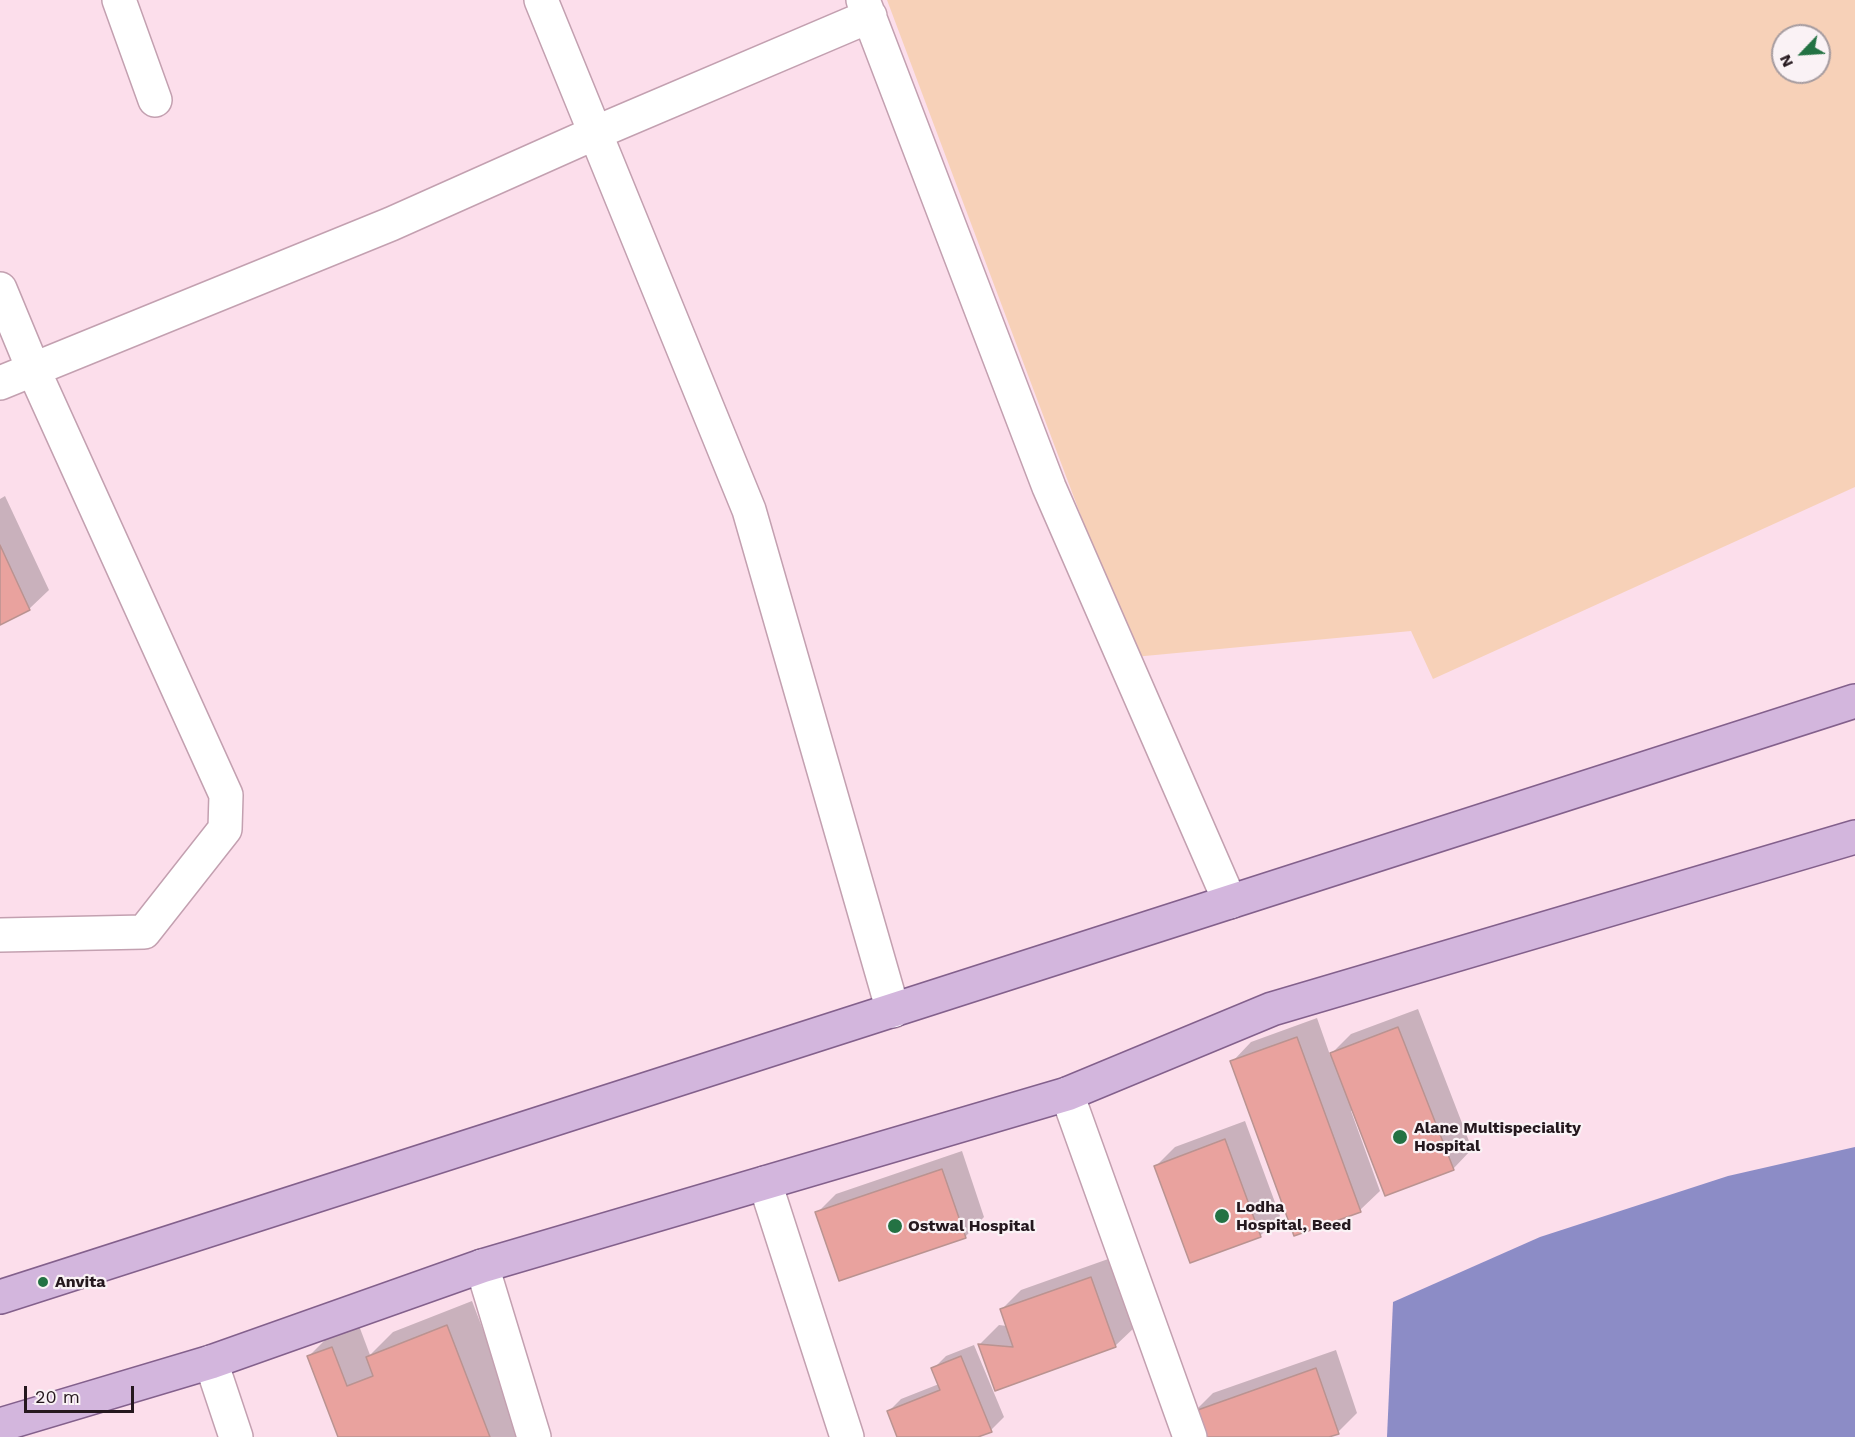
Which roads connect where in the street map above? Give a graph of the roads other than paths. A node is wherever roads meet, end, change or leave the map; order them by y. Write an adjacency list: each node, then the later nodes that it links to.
1 (120, 0): 4 (street)
2 (541, 0): 5 (street)
3 (866, 8): 5 (street); 11 (street)
4 (155, 100)
5 (595, 133): 7 (street); 13 (street)
6 (0, 289): 7 (street)
7 (34, 370): 8 (street); 12 (street)
8 (0, 383)
9 (1855, 701): 11 (main road)
10 (1855, 837): 14 (main road)
11 (1230, 902): 13 (main road)
12 (0, 935)
13 (893, 1011): 17 (main road)
14 (1067, 1094): 15 (main road); 23 (street)
15 (765, 1183): 16 (main road); 22 (street)
16 (482, 1266): 18 (main road); 21 (street)
17 (0, 1298)
18 (211, 1362): 19 (main road); 20 (street)
19 (0, 1425)
20 (236, 1437)
21 (534, 1437)
22 (847, 1437)
23 (1190, 1437)

